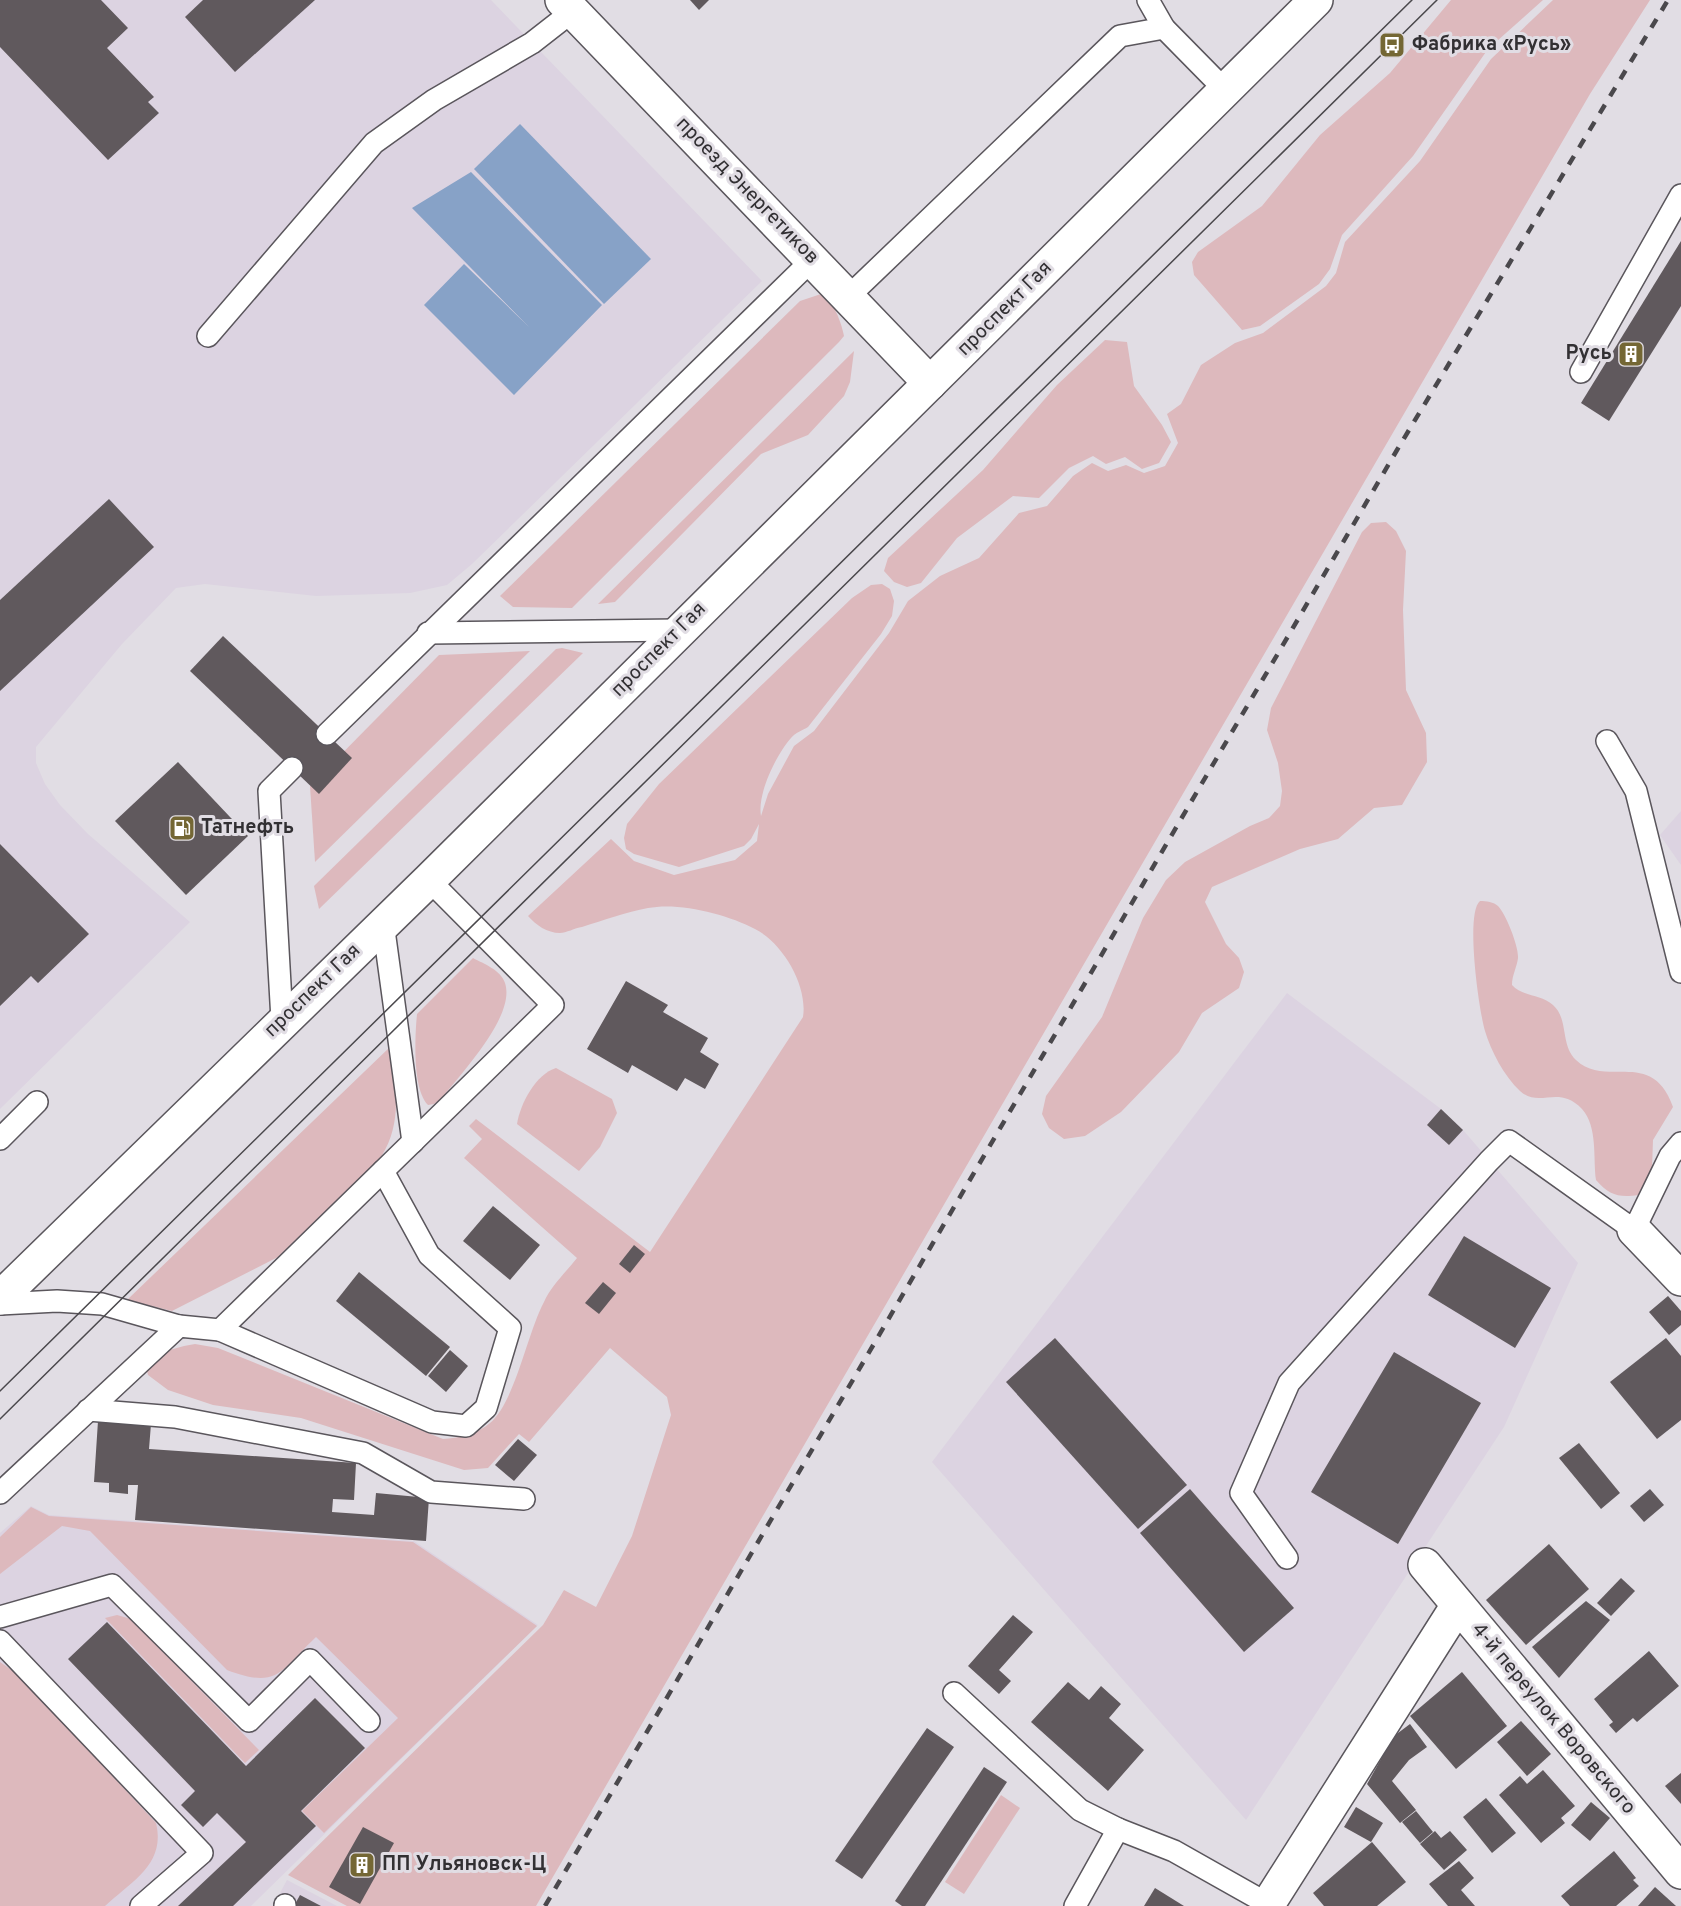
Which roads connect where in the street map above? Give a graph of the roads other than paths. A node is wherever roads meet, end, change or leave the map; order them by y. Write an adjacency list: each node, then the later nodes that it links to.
1 (1148, 0): 4 (lane)
2 (1316, 0): 5 (main road, проспект Гая)
3 (568, 6): 7 (main road, проезд Энергетиков); 9 (lane)
4 (1164, 28): 5 (lane); 8 (lane)
5 (1225, 90): 11 (main road, проспект Гая)
6 (1681, 195): 10 (lane)
7 (813, 259): 8 (main road, проезд Энергетиков); 13 (lane)
8 (848, 297): 11 (main road, проезд Энергетиков)
9 (208, 336)
10 (1581, 372)
11 (930, 383): 12 (main road, проспект Гая)
12 (679, 630): 13 (lane); 17 (main road, проспект Гая)
13 (428, 633): 14 (lane)
14 (327, 734)
15 (1607, 741): 19 (lane)
16 (292, 768): 20 (lane)
17 (429, 880): 18 (main road, проспект Гая); 23 (lane)
18 (383, 924): 20 (main road, проспект Гая); 23 (lane)
19 (1681, 972)
20 (282, 1020): 28 (main road, проспект Гая)
21 (38, 1102): 22 (lane)
22 (0, 1139)
23 (413, 1142): 25 (lane)
24 (1681, 1143): 26 (lane)
25 (383, 1171): 31 (lane); 31 (lane)
26 (1634, 1230): 27 (main road); 35 (lane)
27 (1681, 1279)
28 (0, 1298)
29 (0, 1304): 30 (lane)
30 (179, 1326): 31 (lane); 32 (lane)
31 (220, 1330)
32 (88, 1410): 33 (lane); 34 (lane)
33 (0, 1493)
34 (524, 1499)
35 (1287, 1558)
36 (1425, 1565): 37 (main road, 4-й переулок Воровского)
37 (1458, 1605): 43 (main road, 4-й переулок Воровского); 44 (main road)
38 (0, 1617): 41 (lane)
39 (0, 1641): 45 (lane)
40 (954, 1693): 42 (lane)
41 (369, 1721)
42 (1118, 1829): 44 (lane); 46 (lane)
43 (1681, 1872)
44 (1271, 1904)
45 (141, 1906)
46 (1075, 1906)

